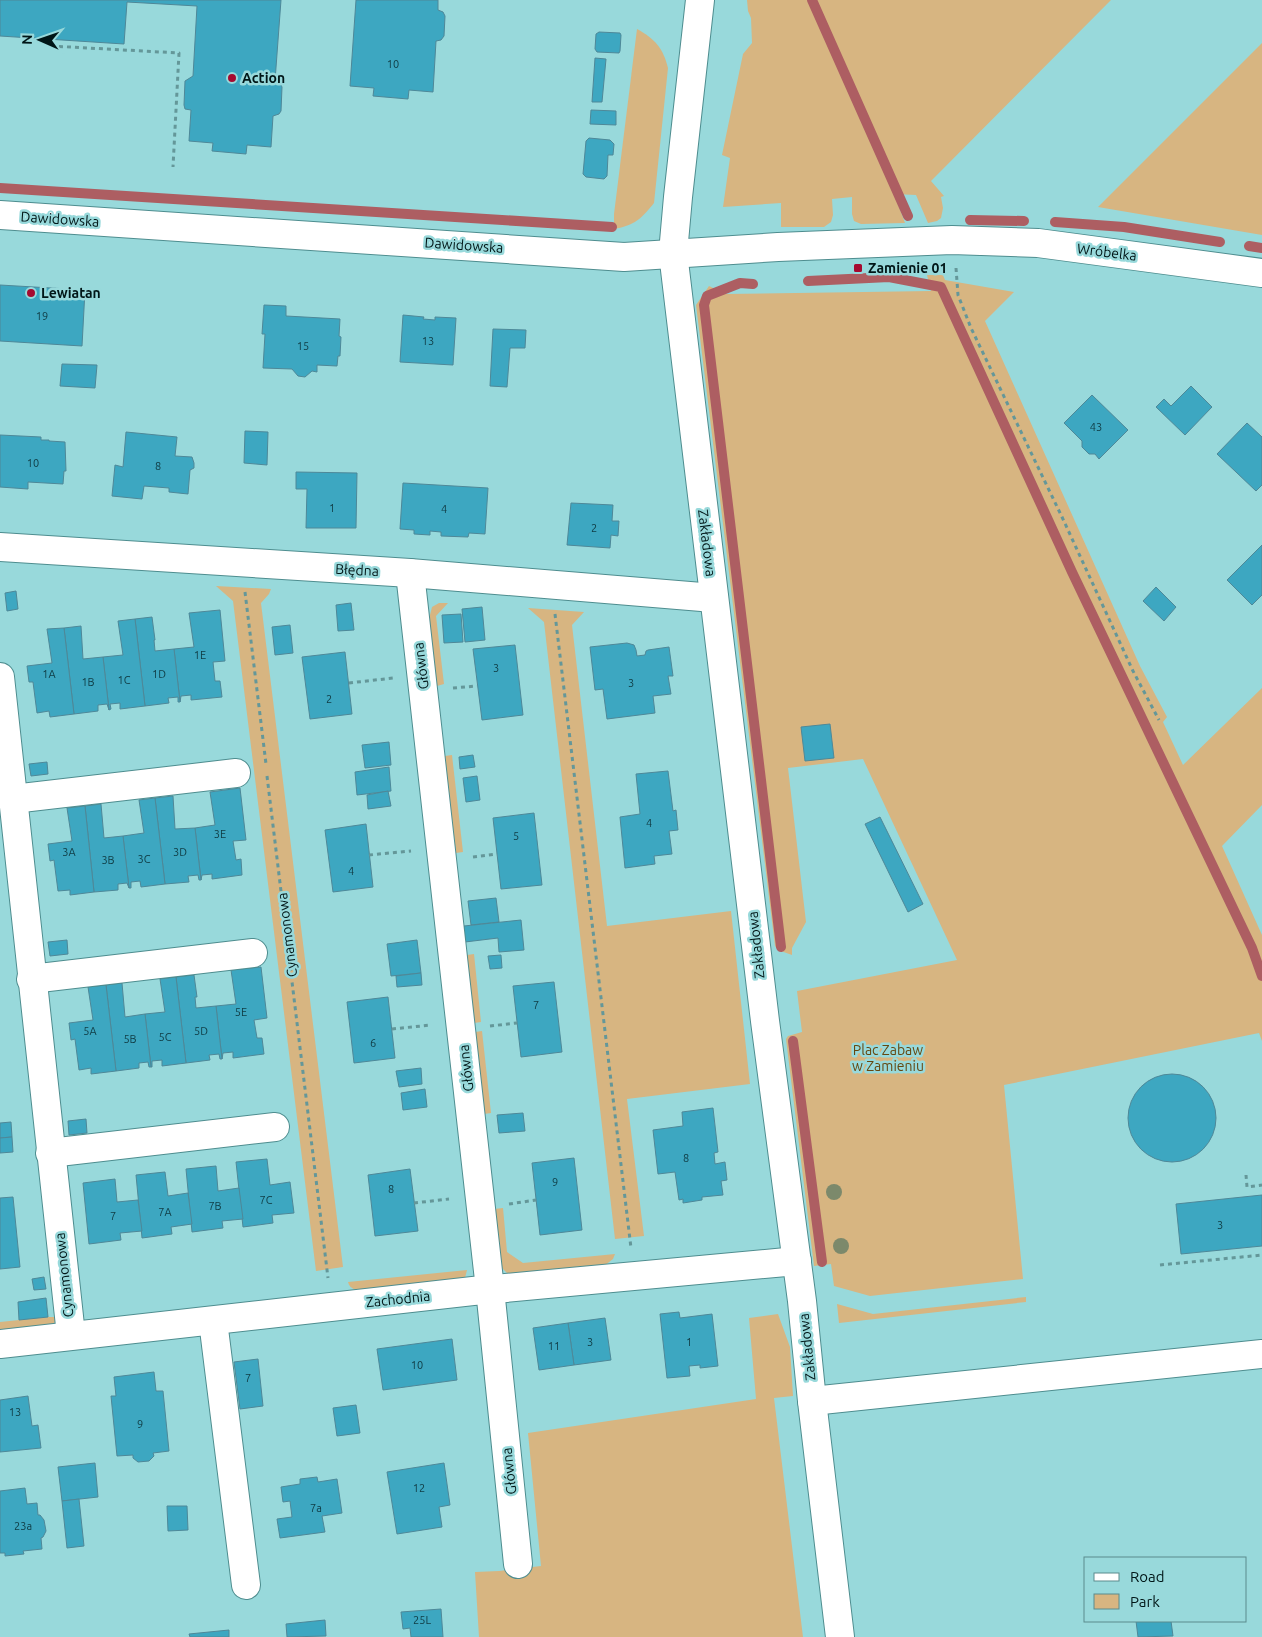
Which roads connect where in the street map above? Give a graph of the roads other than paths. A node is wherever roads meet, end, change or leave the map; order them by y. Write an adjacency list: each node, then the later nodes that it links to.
1 (700, 0): 4 (street)
2 (0, 215): 4 (street, Dawidowska)
3 (952, 240): 4 (street, Dawidowska); 5 (street, Wróbelka)
4 (673, 253): 8 (street, Zakładowa)
5 (1262, 273)
6 (0, 547): 7 (street, Błędna)
7 (410, 574): 8 (street, Błędna); 17 (street, Główna)
8 (714, 598): 16 (street, Zakładowa)
9 (0, 677): 11 (street, Cynamonowa)
10 (236, 773): 11 (street)
11 (13, 799): 13 (street, Cynamonowa)
12 (253, 953): 13 (street)
13 (31, 979): 15 (street, Cynamonowa)
14 (275, 1127): 15 (street)
15 (50, 1153): 19 (street, Cynamonowa)
16 (797, 1261): 17 (street, Zachodnia); 22 (street, Zakładowa)
17 (490, 1289): 18 (street, Zachodnia); 23 (street, Główna)
18 (213, 1321): 19 (street, Zachodnia); 24 (street)
19 (71, 1335): 20 (street, Zachodnia)
20 (0, 1344)
21 (1262, 1354): 22 (street)
22 (812, 1401): 25 (street, Zakładowa)
23 (518, 1564)
24 (246, 1585)
25 (840, 1637)

